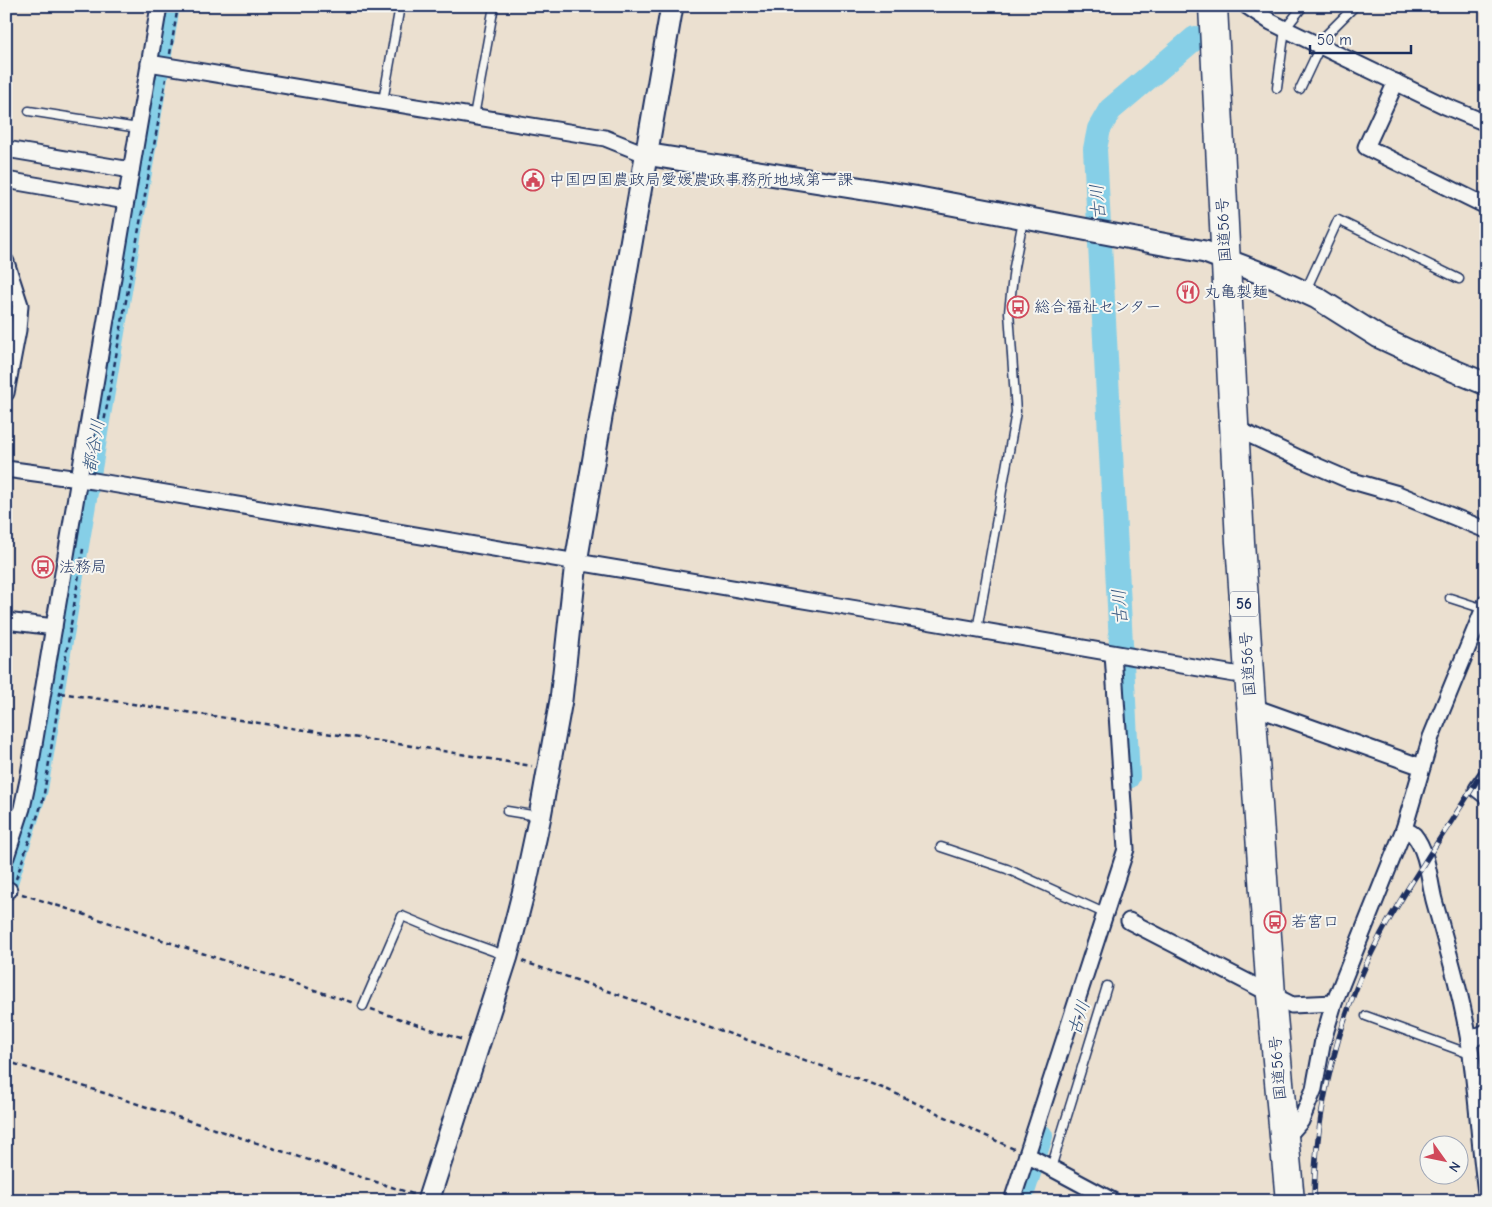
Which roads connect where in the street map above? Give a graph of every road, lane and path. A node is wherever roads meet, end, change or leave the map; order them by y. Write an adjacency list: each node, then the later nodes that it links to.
1 (159, 6): 12 (street)
2 (178, 6): 12 (path)
3 (400, 6): 16 (lane)
4 (494, 6): 18 (lane)
5 (672, 6): 22 (street)
6 (1213, 6): 28 (highway, 国道56号 / 56)
7 (1247, 6): 10 (street)
8 (1304, 6): 10 (lane)
9 (1355, 6): 11 (lane)
10 (1285, 29): 11 (street); 14 (lane)
11 (1320, 45): 13 (street); 15 (lane)
12 (159, 64): 16 (street); 20 (street); 35 (path)
13 (1396, 82): 19 (street); 26 (street)
14 (1277, 88)
15 (1300, 89)
16 (383, 101): 18 (street)
17 (29, 111): 20 (lane)
18 (474, 116): 22 (street)
19 (1486, 124)
20 (138, 128): 23 (street)
21 (6, 148): 23 (street)
22 (645, 154): 27 (street); 40 (street)
23 (131, 170): 25 (street)
24 (6, 180): 25 (street)
25 (126, 201): 37 (street)
26 (1486, 206)
27 (1023, 218): 28 (street); 45 (lane)
28 (1226, 259): 31 (street); 34 (highway, 国道56号 / 56)
29 (6, 262): 33 (street)
30 (1459, 279): 31 (lane)
31 (1305, 292): 32 (street)
32 (1486, 384)
33 (6, 394)
34 (1234, 428): 38 (street); 47 (highway, 国道56号 / 56)
35 (102, 433)
36 (6, 469): 37 (street)
37 (85, 481): 40 (street); 44 (street)
38 (1486, 530)
39 (83, 549): 48 (path)
40 (576, 562): 45 (street); 51 (street)
41 (1450, 598): 42 (lane)
42 (1484, 613): 50 (street)
43 (6, 621): 44 (street)
44 (54, 627): 58 (street)
45 (977, 630): 46 (street)
46 (1116, 655): 47 (street); 61 (street)
47 (1249, 674): 49 (highway, 国道56号 / 56)
48 (60, 693): 51 (path); 59 (path)
49 (1251, 706): 50 (street); 65 (highway, 国道56号 / 56)
50 (1422, 767): 56 (street)
51 (548, 769): 55 (street)
52 (1486, 776): 53 (street)
53 (1486, 796)
54 (507, 811): 55 (lane)
55 (540, 816): 63 (street)
56 (1404, 829): 66 (street); 71 (street)
57 (941, 846): 61 (lane)
58 (6, 857)
59 (9, 890): 60 (path); 67 (path)
60 (6, 910)
61 (1104, 913): 74 (street)
62 (1129, 921): 65 (street)
63 (507, 956): 67 (lane); 70 (street); 74 (path)
64 (1108, 986): 74 (lane)
65 (1271, 995): 66 (street); 73 (highway, 国道56号 / 56)
66 (1334, 1003): 73 (street)
67 (363, 1006): 70 (path)
68 (1366, 1016): 71 (lane)
69 (1486, 1032): 71 (street)
70 (479, 1045): 76 (street)
71 (1470, 1048): 75 (street)
72 (6, 1061): 76 (path)
73 (1285, 1139): 79 (highway, 国道56号 / 56)
74 (1038, 1161): 77 (street); 78 (street)
75 (1486, 1192)
76 (428, 1200)
77 (1012, 1201)
78 (1114, 1201)
79 (1290, 1201)

